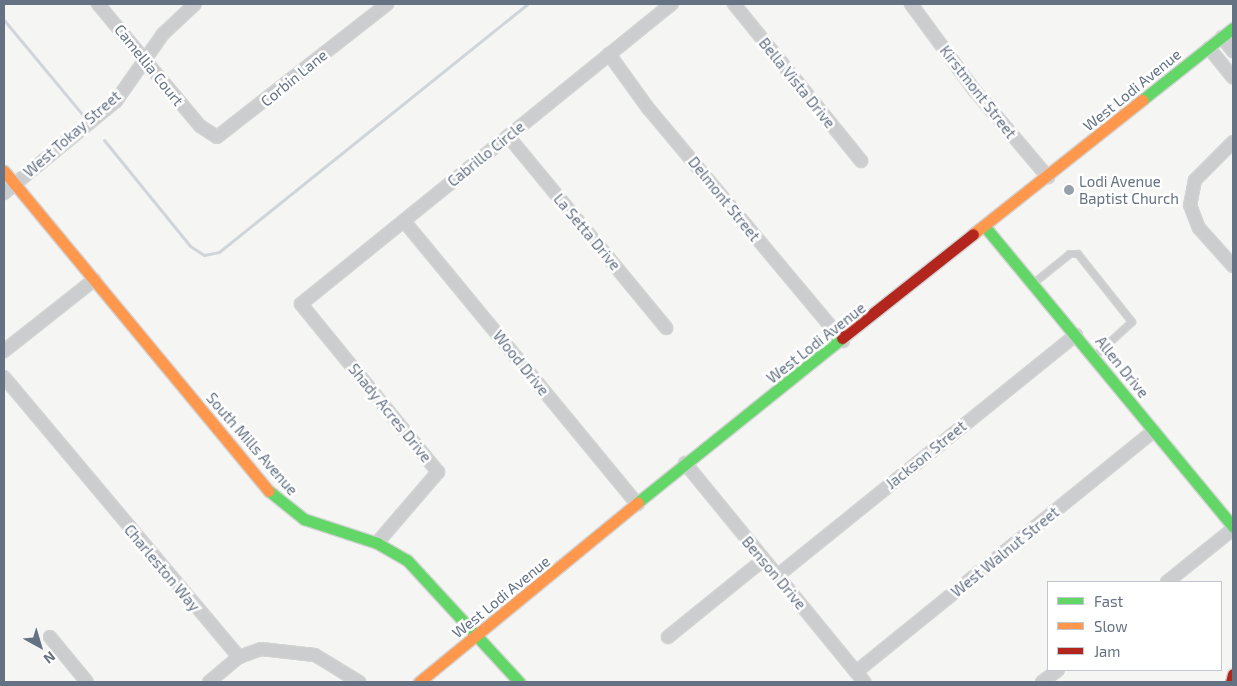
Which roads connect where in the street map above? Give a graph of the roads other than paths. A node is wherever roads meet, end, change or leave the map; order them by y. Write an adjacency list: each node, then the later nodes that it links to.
1 (98, 4): 12 (street, Camellia Court)
2 (195, 4): 12 (street, West Tokay Street)
3 (387, 4): 14 (street, Corbin Lane)
4 (672, 4): 11 (street, Cabrillo Circle)
5 (734, 4): 17 (street, Bella Vista Drive)
6 (911, 4): 19 (street, Kirstmont Street)
7 (1233, 28): 8 (street, West Lodi Avenue)
8 (1222, 37): 9 (street, West Lodi Avenue); 10 (street)
9 (1209, 48): 13 (street); 19 (street, West Lodi Avenue)
10 (1233, 51)
11 (609, 54): 15 (street, Cabrillo Circle); 30 (street, Delmont Street)
12 (146, 59): 14 (street, Camellia Court); 20 (street, West Tokay Street)
13 (1233, 78)
14 (200, 126)
15 (508, 136): 22 (street, Cabrillo Circle); 28 (street, La Setta Drive)
16 (1233, 142): 24 (street)
17 (861, 161)
18 (4, 171): 20 (street, South Mills Avenue)
19 (1048, 177): 23 (street, West Lodi Avenue)
20 (15, 184): 21 (street, West Tokay Street); 25 (street, South Mills Avenue)
21 (4, 193)
22 (404, 221): 27 (street, Cabrillo Circle); 36 (street, Wood Drive)
23 (986, 228): 26 (street, Allen Drive); 30 (street, West Lodi Avenue)
24 (1233, 266)
25 (94, 280): 31 (street); 38 (street, South Mills Avenue)
26 (1033, 284): 29 (street, Allen Drive); 32 (lane)
27 (300, 304): 38 (street, Shady Acres Drive)
28 (666, 328)
29 (1076, 335): 32 (street, Allen Drive); 40 (street, Jackson Street)
30 (843, 341): 35 (street, West Lodi Avenue)
31 (4, 351)
32 (1094, 357): 34 (street, Allen Drive)
33 (4, 377): 45 (street, Charleston Way)
34 (1154, 431): 37 (street, Allen Drive); 48 (street, West Walnut Street)
35 (685, 463): 36 (street, West Lodi Avenue); 39 (street, Benson Drive)
36 (637, 504): 43 (street, West Lodi Avenue)
37 (1233, 528): 41 (street)
38 (377, 543): 43 (street, South Mills Avenue)
39 (763, 560): 40 (street, Benson Drive); 44 (street)
40 (777, 576): 48 (street, Benson Drive)
41 (1168, 581)
42 (50, 637): 49 (street)
43 (476, 637): 52 (street, West Lodi Avenue); 53 (street, South Mills Avenue)
44 (668, 637)
45 (239, 657): 50 (street); 51 (street)
46 (1057, 671): 54 (street)
47 (1233, 674): 55 (street)
48 (860, 677)
49 (87, 682)
50 (209, 682)
51 (359, 682)
52 (419, 682)
53 (519, 682)
54 (1042, 682)
55 (1231, 682)

